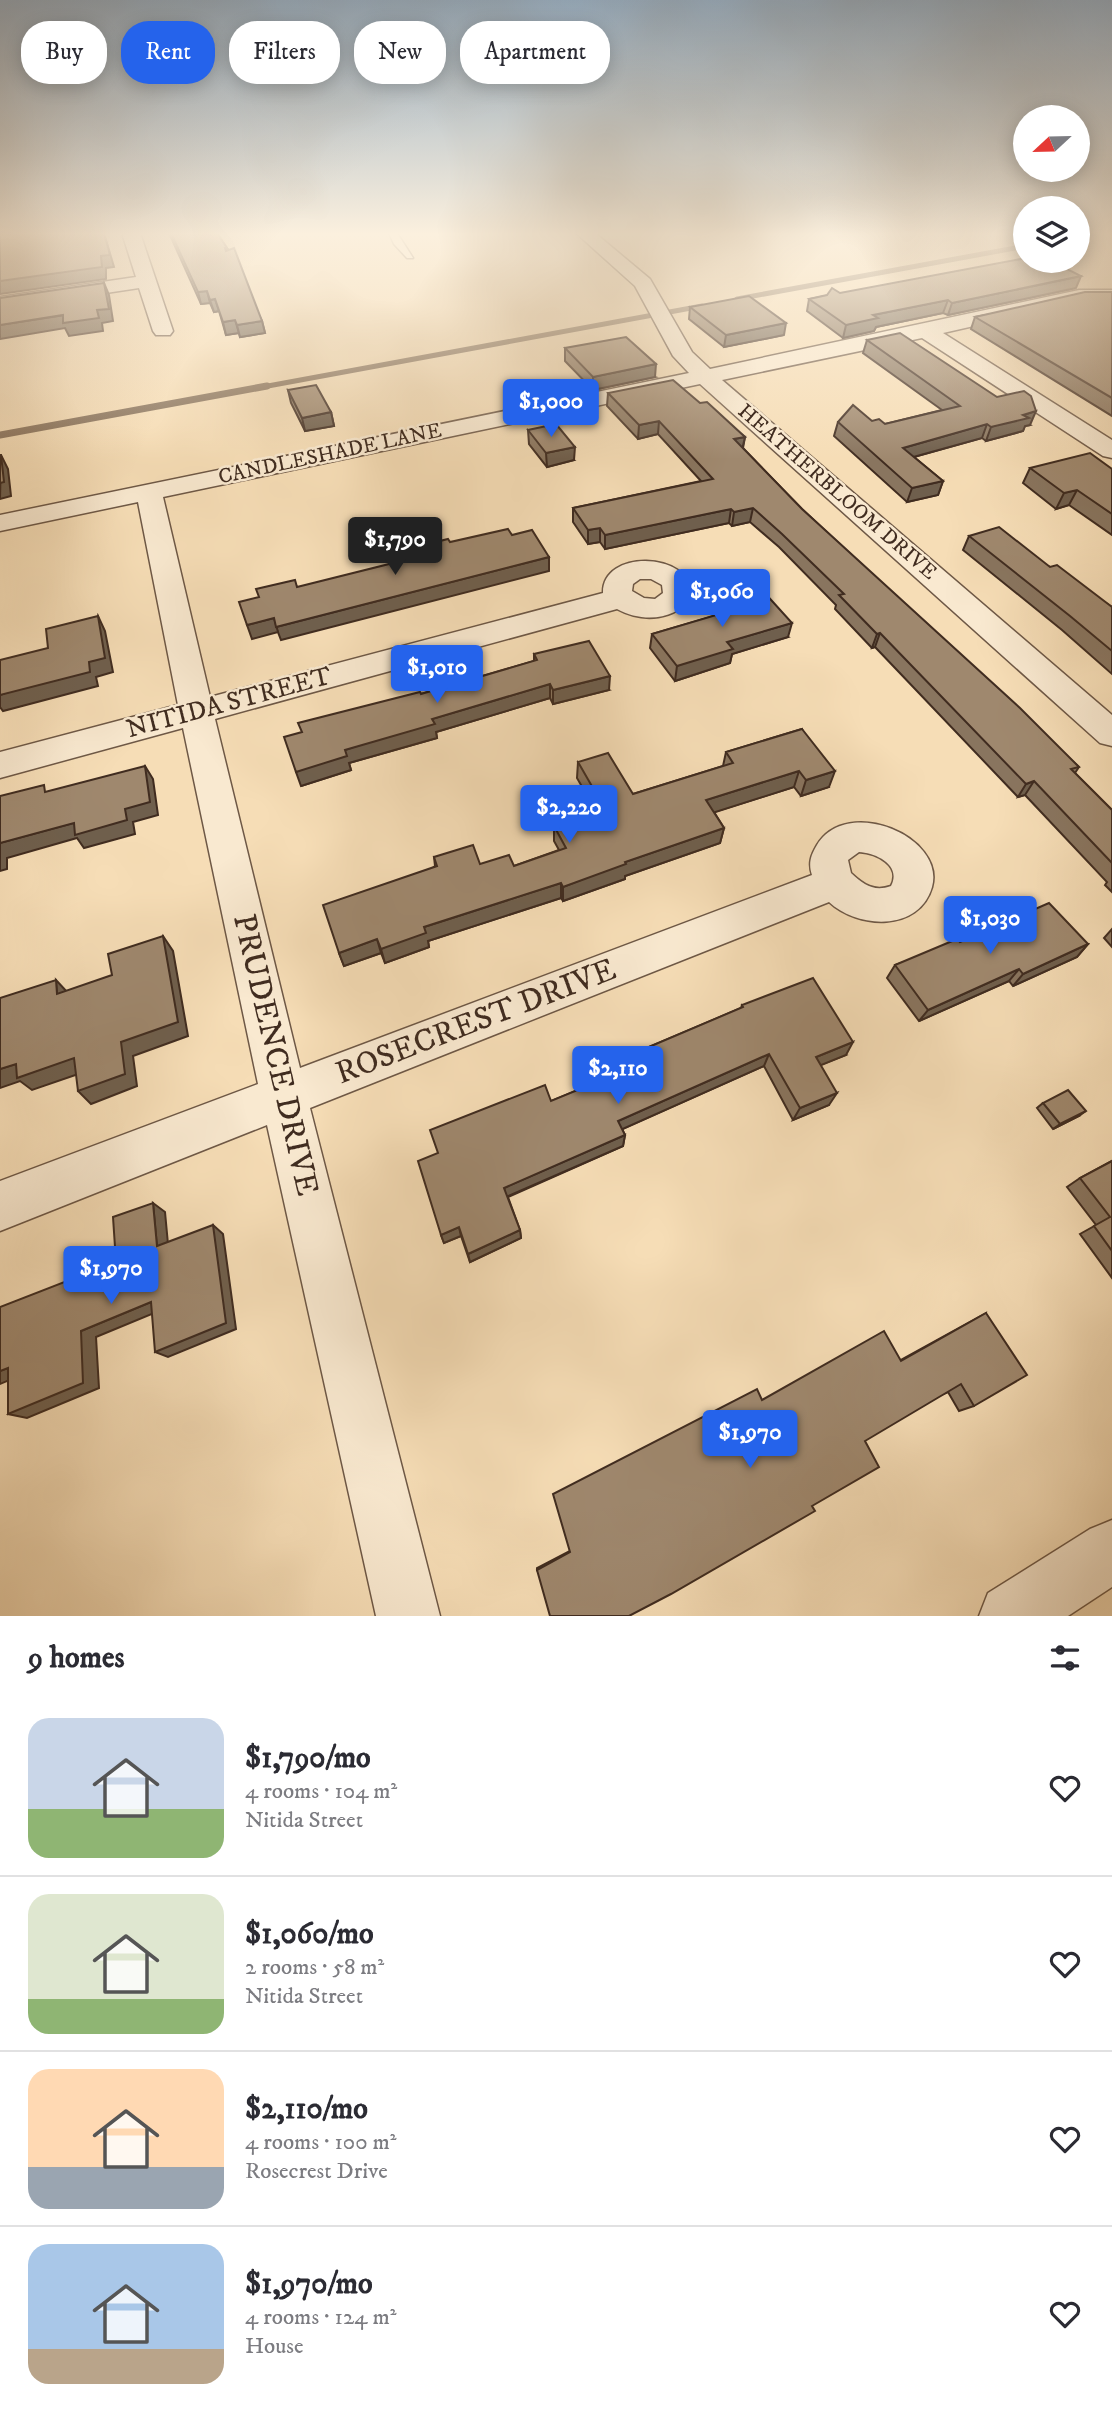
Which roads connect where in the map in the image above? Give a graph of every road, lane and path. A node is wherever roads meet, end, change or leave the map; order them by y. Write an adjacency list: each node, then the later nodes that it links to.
1 (156, 308): 4 (street)
2 (657, 308): 6 (street, HEATHERBLOOM DRIVE)
3 (1024, 308): 5 (street, CANDLESHADE LANE)
4 (163, 331)
5 (925, 331): 6 (street, CANDLESHADE LANE); 7 (street)
6 (703, 375): 8 (street, CANDLESHADE LANE); 12 (street, HEATHERBLOOM DRIVE)
7 (1112, 451)
8 (149, 492): 9 (street, CANDLESHADE LANE); 11 (street, PRUDENCE DRIVE)
9 (0, 523)
10 (621, 598): 11 (street, NITIDA STREET)
11 (195, 712): 13 (street, NITIDA STREET); 15 (street, PRUDENCE DRIVE)
12 (1112, 734)
13 (0, 765)
14 (835, 883): 15 (street, ROSECREST DRIVE)
15 (284, 1096): 16 (street, ROSECREST DRIVE); 18 (street, PRUDENCE DRIVE)
16 (0, 1206)
17 (1112, 1551): 19 (street)
18 (408, 1616)
19 (1011, 1616)

